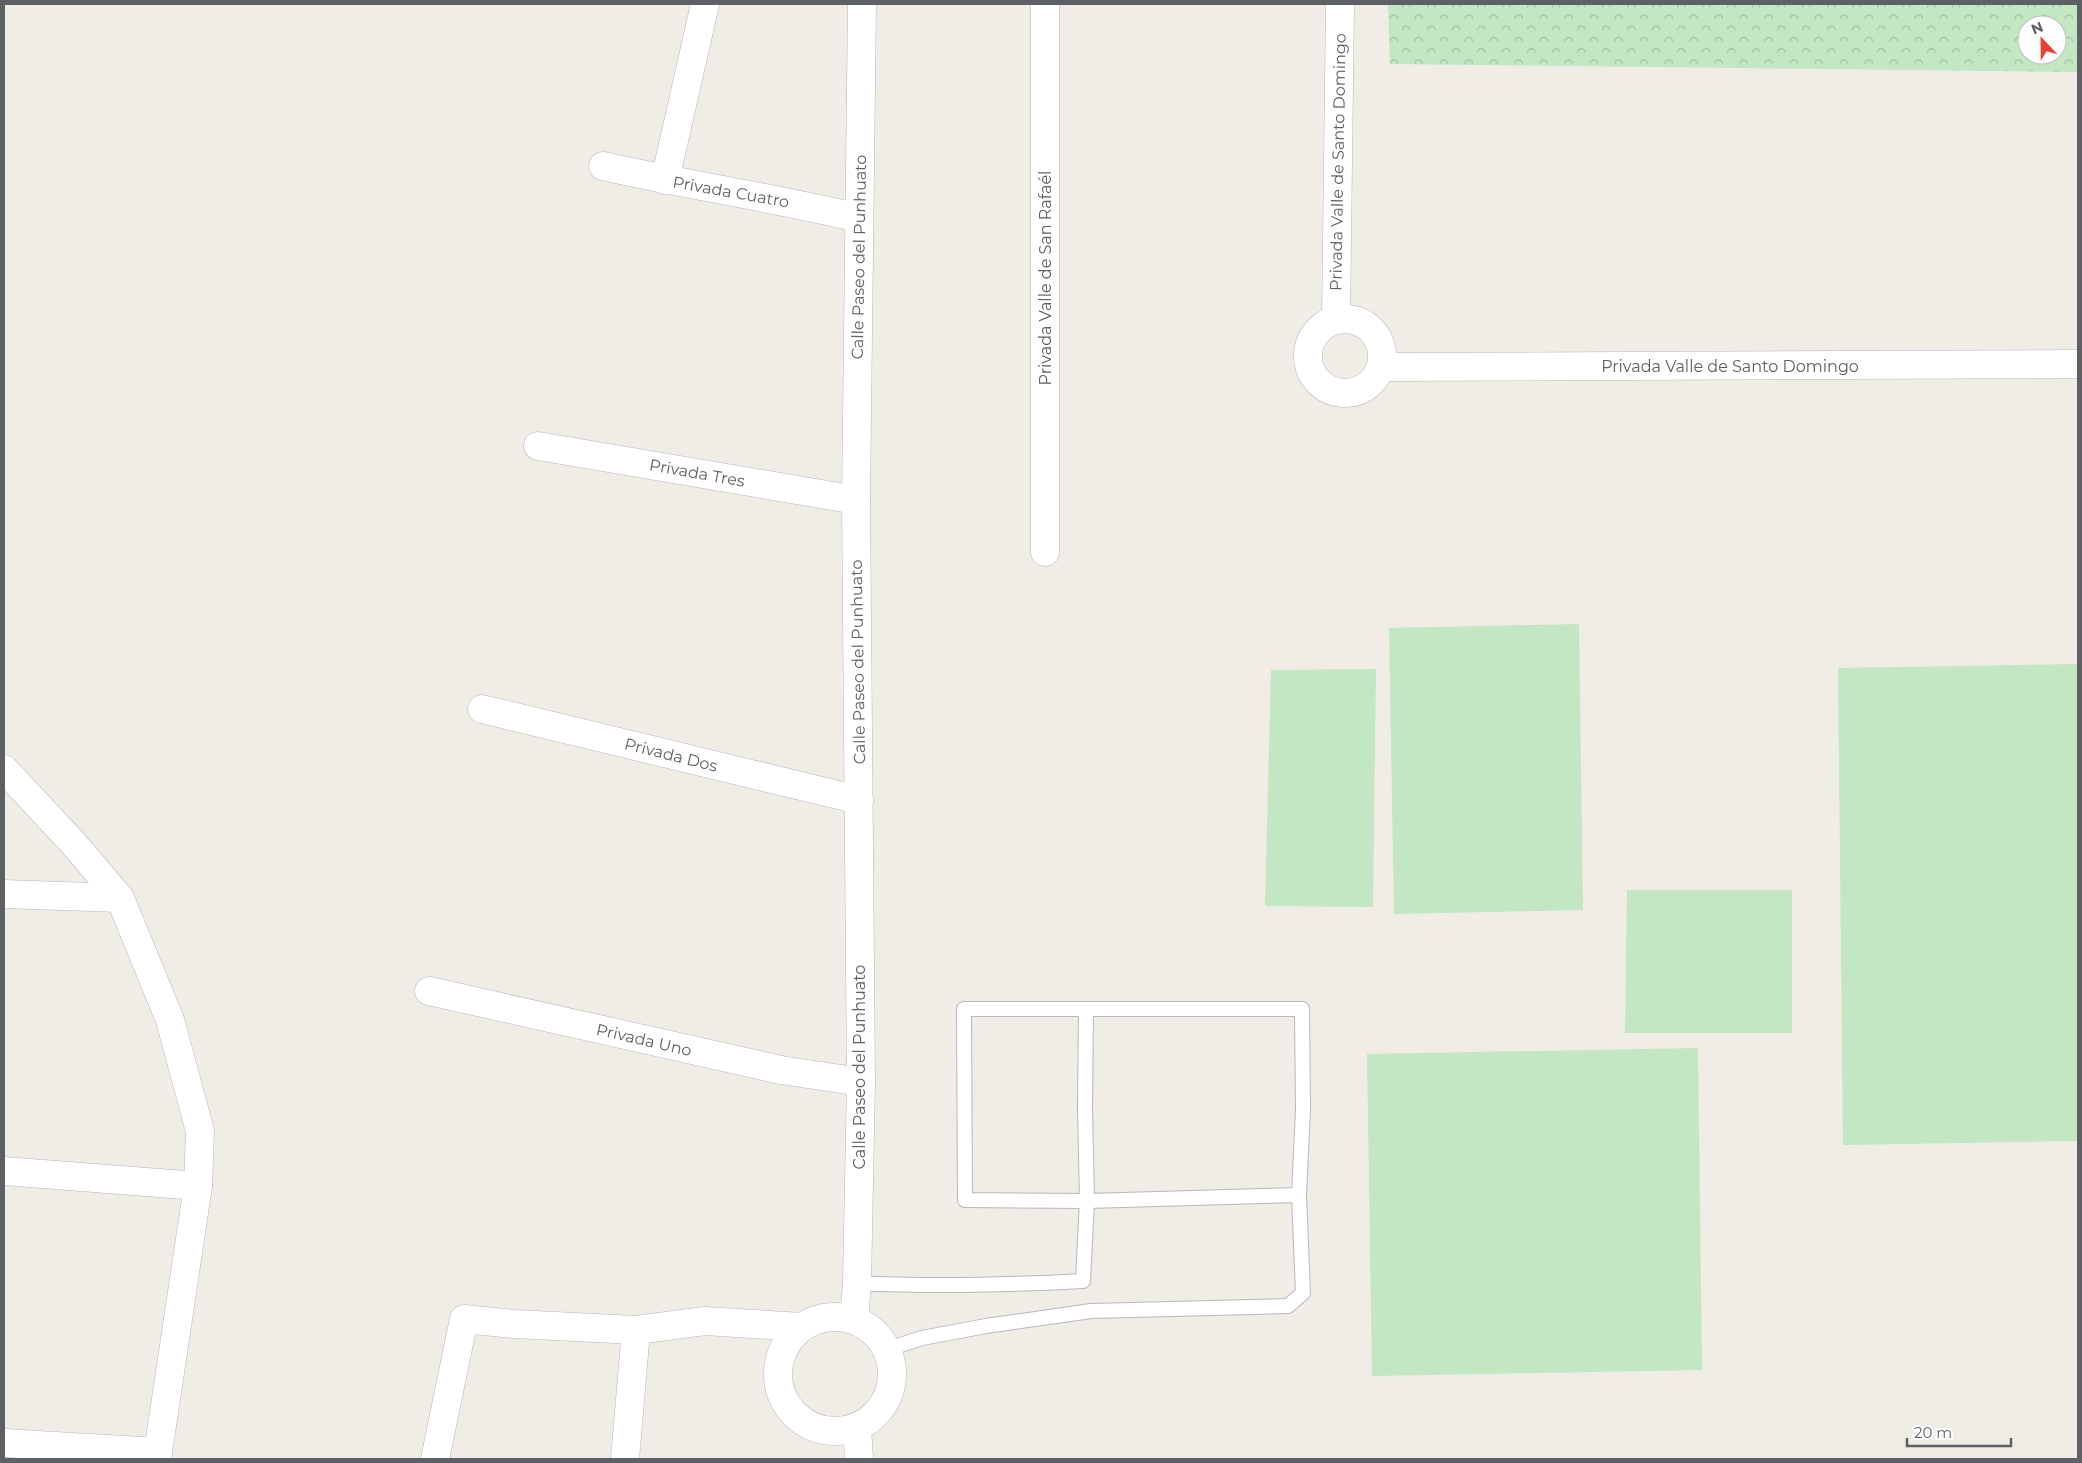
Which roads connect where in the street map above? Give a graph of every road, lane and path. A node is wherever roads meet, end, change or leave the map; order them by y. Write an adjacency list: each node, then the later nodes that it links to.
1 (705, 4): 6 (street)
2 (862, 4): 7 (street, Calle Paseo del Punhuato)
3 (1046, 4): 13 (street, Privada Valle de San Rafaél)
4 (1340, 4): 8 (street, Privada Valle de Santo Domingo)
5 (603, 166): 6 (street, Privada Cuatro)
6 (665, 180): 7 (street, Privada Cuatro)
7 (859, 218): 12 (street, Calle Paseo del Punhuato)
8 (1336, 320): 10 (street); 10 (street)
9 (2078, 364): 10 (street, Privada Valle de Santo Domingo)
10 (1382, 367)
11 (538, 446): 12 (street, Privada Tres)
12 (856, 500): 16 (street, Calle Paseo del Punhuato)
13 (1045, 552)
14 (482, 709): 16 (street, Privada Dos)
15 (4, 769): 18 (street)
16 (859, 800): 21 (street, Calle Paseo del Punhuato)
17 (4, 894): 18 (street)
18 (120, 898): 23 (street)
19 (429, 991): 21 (street, Privada Uno)
20 (1086, 1009): 24 (lane); 25 (lane); 25 (lane)
21 (860, 1082): 26 (street, Calle Paseo del Punhuato)
22 (4, 1172): 23 (street)
23 (198, 1186): 33 (street)
24 (1298, 1195): 25 (lane); 30 (lane)
25 (1088, 1202): 26 (lane)
26 (857, 1283): 27 (street, Calle Paseo del Punhuato)
27 (854, 1320): 28 (street); 30 (street)
28 (802, 1327): 29 (street); 31 (street)
29 (636, 1330): 34 (street); 35 (street)
30 (888, 1349): 31 (street)
31 (857, 1427): 36 (street)
32 (4, 1443): 33 (street)
33 (158, 1455)
34 (435, 1459)
35 (625, 1459)
36 (859, 1459)

